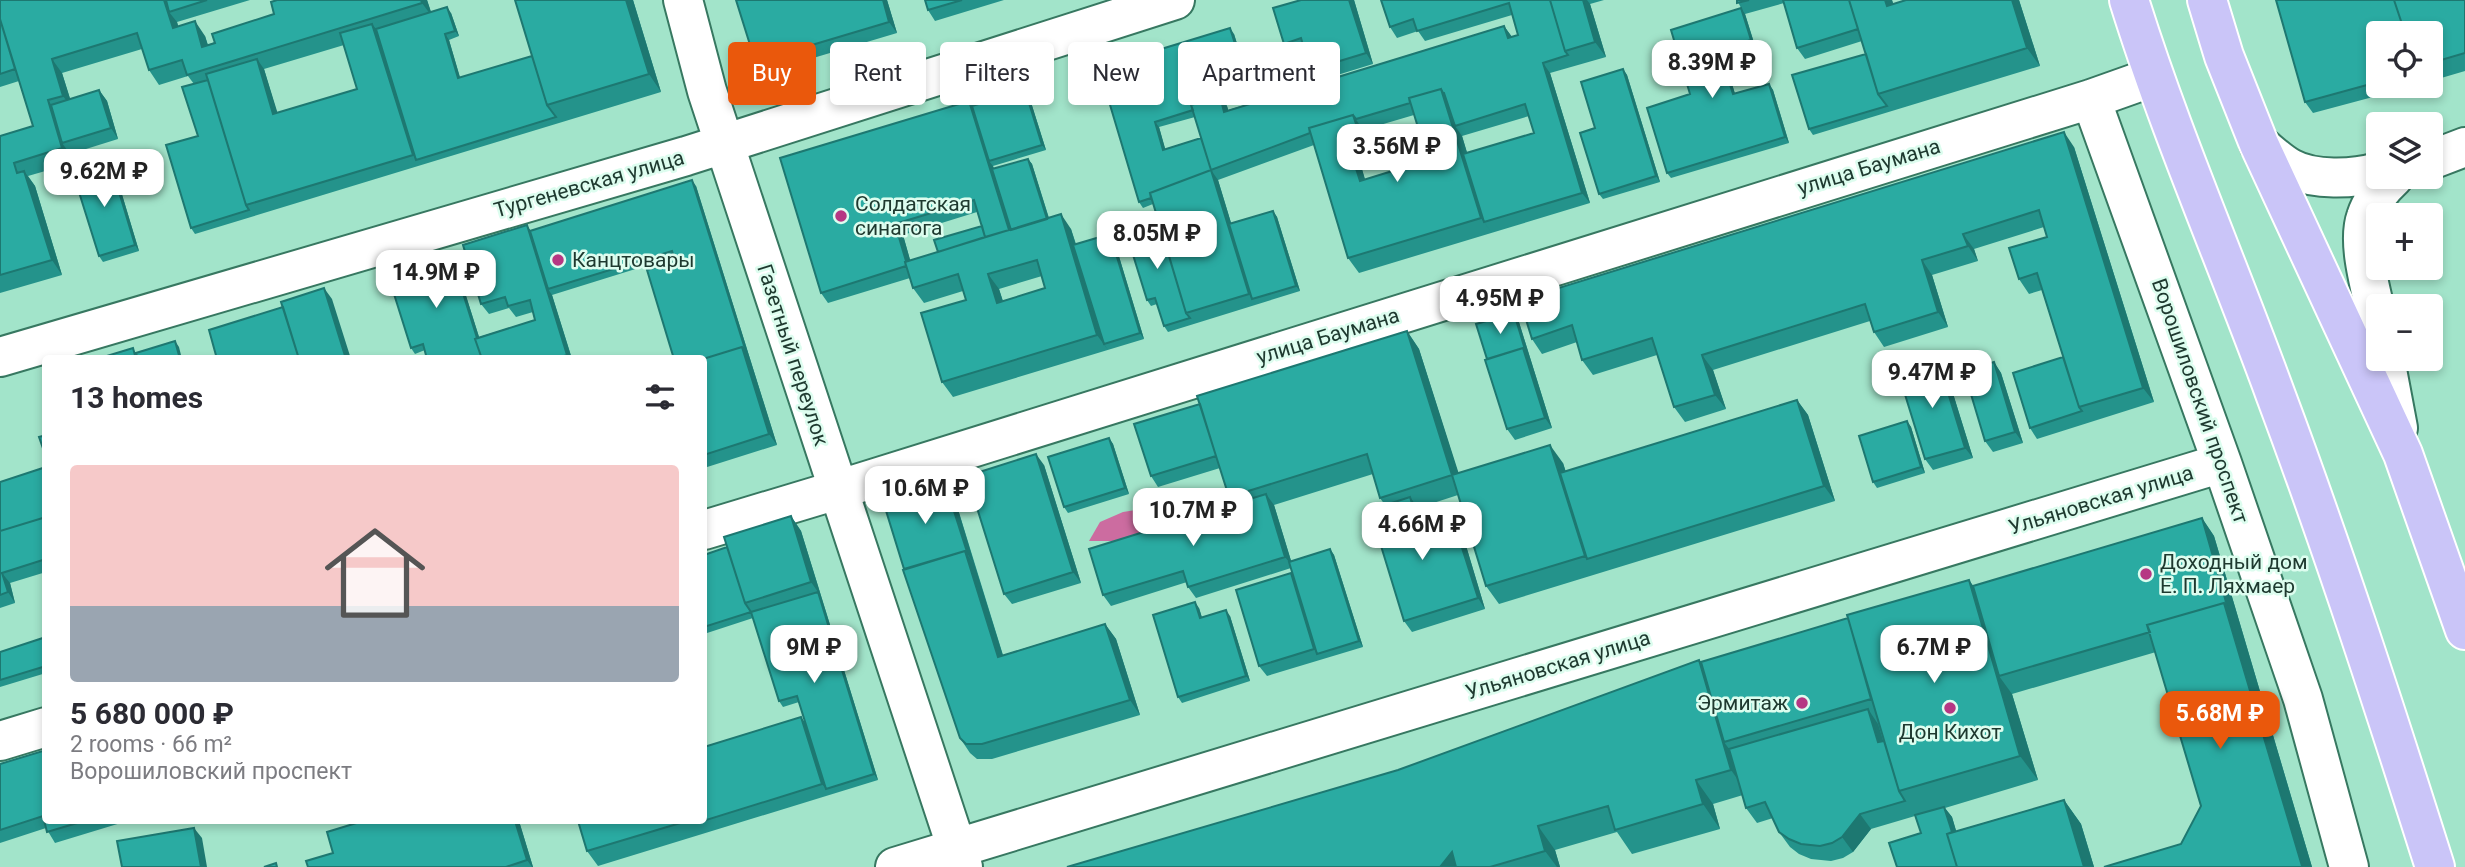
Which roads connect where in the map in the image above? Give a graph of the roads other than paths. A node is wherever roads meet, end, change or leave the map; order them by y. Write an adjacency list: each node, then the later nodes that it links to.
1 (682, 0): 7 (street, Газетный переулок)
2 (1175, 0): 7 (street, Тургеневская улица)
3 (2129, 0): 5 (main road)
4 (2207, 0): 8 (main road)
5 (2153, 77): 6 (street, улица Баумана); 26 (main road)
6 (2091, 99): 17 (street, Ворошиловский проспект); 18 (street, улица Баумана)
7 (725, 144): 14 (street, Тургеневская улица); 18 (street, Газетный переулок)
8 (2259, 144): 11 (street); 16 (main road)
9 (2465, 147): 10 (street)
10 (2443, 154)
11 (2366, 175)
12 (2383, 189): 13 (street)
13 (2372, 294)
14 (0, 358)
15 (2387, 371): 16 (street)
16 (2403, 454): 20 (main road)
17 (2222, 463): 23 (street, Ульяновская улица); 25 (street, Ворошиловский проспект)
18 (837, 491): 19 (street, улица Баумана); 23 (street, Газетный переулок)
19 (707, 529)
20 (2465, 630)
21 (42, 728): 22 (street)
22 (0, 741)
23 (960, 858): 24 (street, Ульяновская улица)
24 (895, 867)
25 (2349, 867)
26 (2435, 867)

